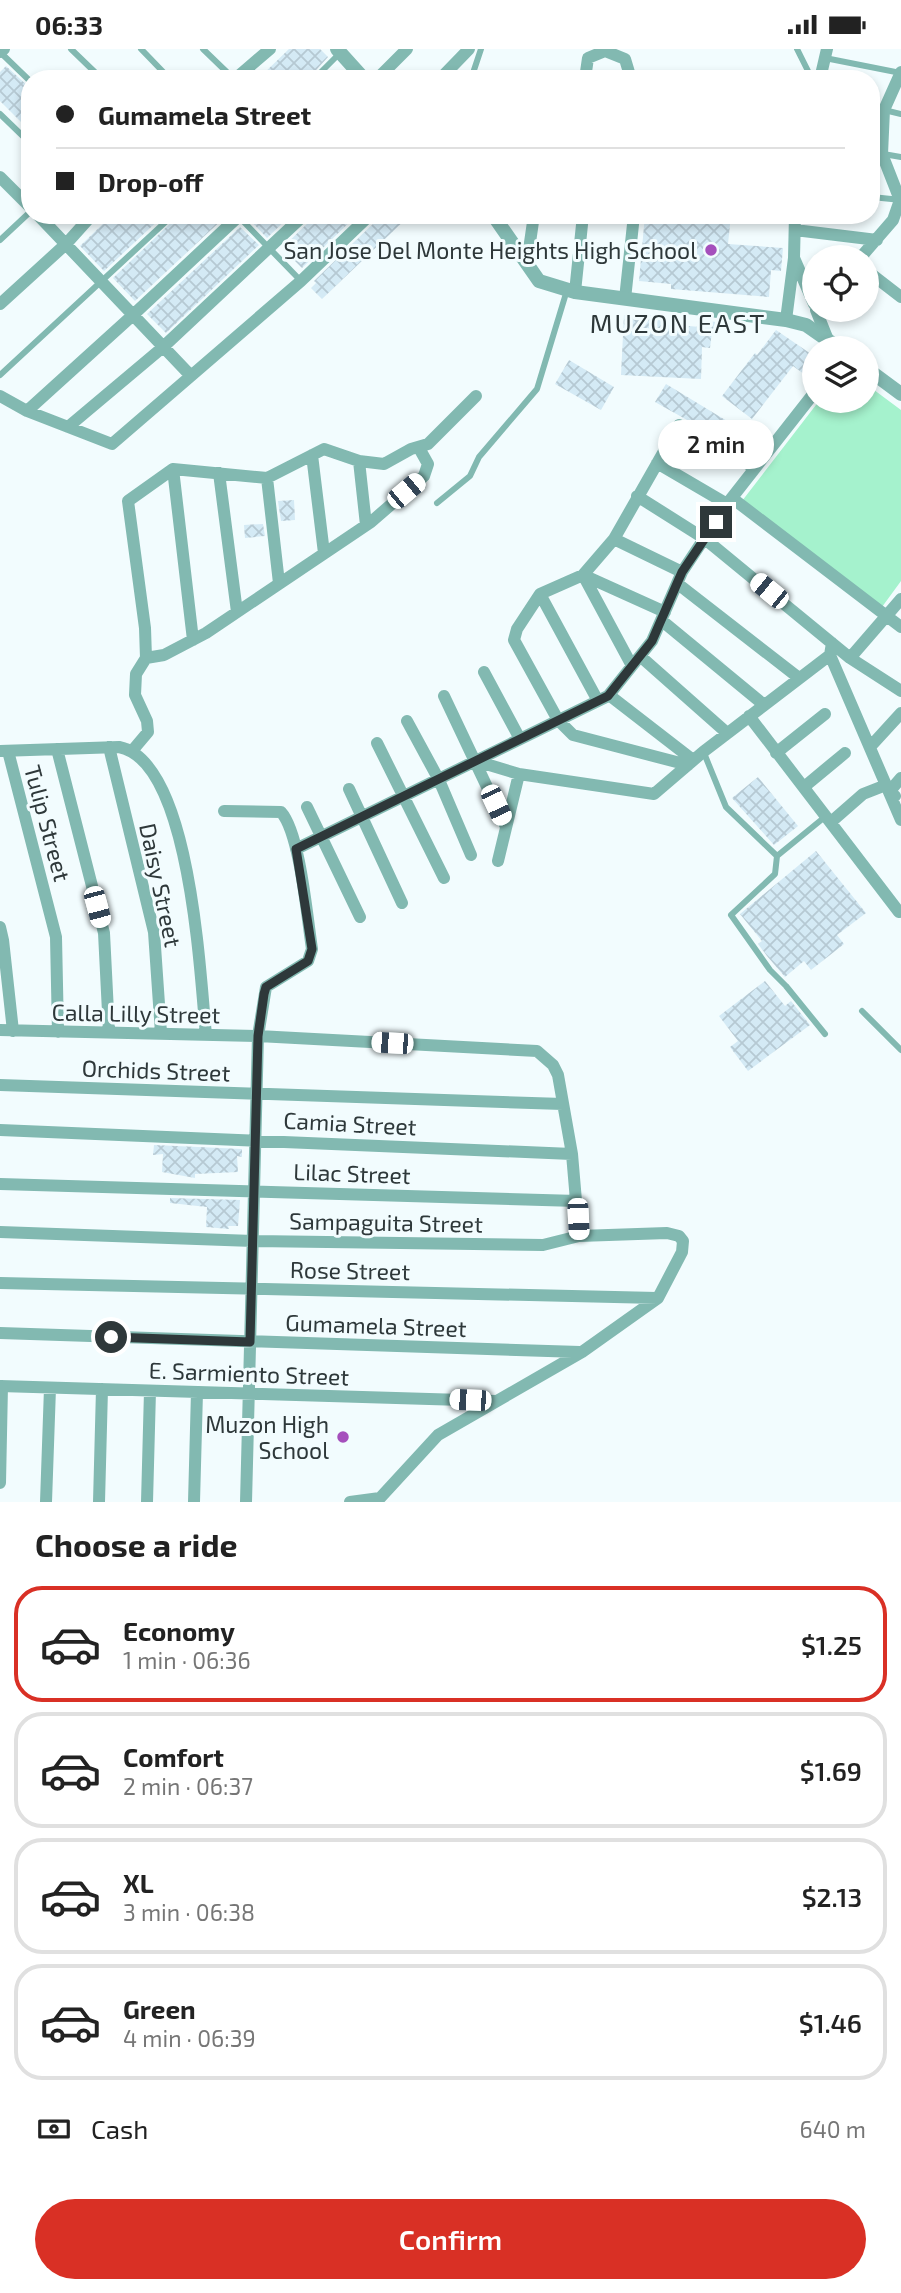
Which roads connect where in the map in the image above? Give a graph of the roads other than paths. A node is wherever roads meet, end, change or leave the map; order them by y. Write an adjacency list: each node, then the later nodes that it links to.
1 (71, 49): 12 (lane)
2 (141, 49): 13 (lane)
3 (203, 49): 14 (lane)
4 (269, 49): 15 (street)
5 (407, 49): 18 (street)
6 (469, 49): 19 (street)
7 (481, 49): 20 (lane)
8 (797, 49): 23 (lane)
9 (341, 50): 16 (lane); 17 (street)
10 (2, 51): 24 (lane)
11 (826, 53): 25 (lane)
12 (93, 70)
13 (161, 70)
14 (225, 70)
15 (244, 70)
16 (322, 70)
17 (358, 70)
18 (386, 70)
19 (449, 70)
20 (474, 70)
21 (586, 70): 22 (street)
22 (628, 70)
23 (808, 70)
24 (21, 71)
25 (901, 73): 26 (street)
26 (880, 106)
27 (880, 109): 29 (lane)
28 (0, 114): 30 (lane)
29 (901, 114)
30 (21, 134)
31 (880, 154): 32 (lane)
32 (901, 157)
33 (880, 159): 37 (street)
34 (1, 179): 36 (street)
35 (880, 198): 37 (lane)
36 (21, 200)
37 (900, 200): 53 (street)
38 (21, 219): 52 (lane)
39 (47, 224): 54 (street)
40 (84, 224): 54 (street)
41 (163, 224): 61 (lane)
42 (230, 224): 67 (street)
43 (247, 224): 56 (lane)
44 (295, 224): 56 (street)
45 (361, 224): 62 (street)
46 (499, 224): 58 (street)
47 (533, 224): 58 (street)
48 (582, 224): 63 (street)
49 (633, 224): 65 (street)
50 (795, 224): 51 (street)
51 (795, 230): 53 (street); 57 (street)
52 (0, 240)
53 (877, 240): 55 (street)
54 (66, 244): 61 (street); 66 (street)
55 (872, 245)
56 (271, 249): 62 (lane); 70 (street)
57 (794, 258): 59 (street); 68 (street)
58 (527, 263): 63 (street)
59 (802, 276)
60 (879, 280): 64 (street)
61 (102, 281): 67 (street); 71 (lane)
62 (301, 281): 72 (street)
63 (571, 291): 65 (street); 90 (lane)
64 (900, 296)
65 (625, 299): 68 (street)
66 (0, 304)
67 (133, 315): 70 (street); 78 (street)
68 (786, 320): 69 (street)
69 (822, 336)
70 (162, 348): 72 (street); 79 (street)
71 (0, 375)
72 (191, 376): 79 (street)
73 (879, 378): 74 (street)
74 (901, 394)
75 (0, 396): 78 (street)
76 (476, 396): 80 (street)
77 (802, 408): 84 (street)
78 (27, 411): 79 (street)
79 (68, 427)
80 (419, 448): 82 (street); 91 (street)
81 (312, 455): 82 (street); 87 (street); 94 (street)
82 (359, 461): 91 (street)
83 (657, 463): 84 (street); 88 (street); 89 (street)
84 (755, 468): 89 (street)
85 (173, 469): 86 (street); 104 (street); 106 (street)
86 (219, 473): 87 (street); 100 (street)
87 (267, 478): 97 (street)
88 (637, 496): 92 (street); 93 (street)
89 (729, 501): 93 (street); 102 (street)
90 (437, 503)
91 (366, 525): 94 (street)
92 (614, 539): 95 (street); 96 (street)
93 (705, 539): 96 (street); 105 (street)
94 (324, 553): 97 (street)
95 (583, 575): 98 (street); 101 (street); 108 (street)
96 (680, 578): 101 (street); 110 (street)
97 (279, 583): 100 (street)
98 (540, 594): 113 (street); 118 (street)
99 (901, 599): 102 (street)
100 (237, 612): 104 (street)
101 (663, 616): 108 (street); 114 (street)
102 (888, 616): 103 (street); 107 (street)
103 (901, 627)
104 (193, 640): 106 (street)
105 (831, 649): 107 (street); 110 (street); 124 (street)
106 (146, 658): 127 (street)
107 (850, 658): 111 (street)
108 (636, 661): 113 (street); 120 (street)
109 (484, 672): 121 (street)
110 (799, 678): 114 (street)
111 (901, 691)
112 (444, 696): 131 (street)
113 (603, 698): 118 (street); 130 (street)
114 (763, 704): 117 (street)
115 (901, 713): 124 (street)
116 (825, 714): 128 (street)
117 (749, 716): 120 (street); 128 (street)
118 (558, 720): 121 (street); 130 (street)
119 (407, 721): 134 (street)
120 (727, 733): 130 (street)
121 (520, 739): 131 (street)
122 (377, 743): 138 (street)
123 (108, 747): 125 (street); 127 (street); 160 (street, Daisy Street)
124 (870, 747): 136 (street)
125 (57, 749): 126 (street); 159 (street)
126 (4, 751): 158 (street, Tulip Street)
127 (132, 751): 162 (street)
128 (775, 753): 135 (street)
129 (845, 753): 135 (street)
130 (695, 759): 132 (street); 149 (lane)
131 (476, 761): 132 (street); 134 (street); 145 (street)
132 (519, 773): 145 (street)
133 (901, 778): 136 (street)
134 (439, 780): 138 (street); 148 (street)
135 (804, 786): 143 (street)
136 (888, 788): 139 (street); 143 (street); 144 (street)
137 (349, 789): 142 (street)
138 (404, 796): 142 (street); 151 (street)
139 (901, 800)
140 (307, 807): 146 (street)
141 (224, 811): 147 (street)
142 (361, 816): 146 (street); 152 (street)
143 (829, 818): 149 (lane); 153 (street)
144 (901, 820)
145 (506, 827): 150 (street)
146 (321, 836): 147 (street); 154 (street)
147 (296, 849): 163 (street)
148 (471, 855)
149 (777, 856): 161 (lane)
150 (498, 861)
151 (444, 878)
152 (402, 902)
153 (899, 912)
154 (360, 917)
155 (0, 927): 157 (street)
156 (863, 1011): 164 (lane)
157 (6, 1031): 158 (street, Calla Lilly Street)
158 (58, 1032): 159 (street, Calla Lilly Street)
159 (109, 1033): 160 (street, Calla Lilly Street)
160 (161, 1033): 162 (street, Calla Lilly Street)
161 (825, 1034)
162 (206, 1035): 163 (street, Calla Lilly Street)
163 (258, 1036): 166 (street); 167 (street, Calla Lilly Street)
164 (901, 1050)
165 (0, 1085): 166 (street, Orchids Street)
166 (256, 1094): 167 (street, Orchids Street); 169 (street)
167 (563, 1104): 170 (street, Calla Lilly Street)
168 (0, 1130): 169 (street, Camia Street)
169 (255, 1140): 170 (street, Camia Street); 172 (street)
170 (572, 1154): 173 (street, Calla Lilly Street)
171 (0, 1184): 172 (street, Lilac Street)
172 (254, 1191): 173 (street, Lilac Street); 176 (street)
173 (578, 1201): 175 (street, Calla Lilly Street)
174 (0, 1232): 176 (street, Sampaguita Street)
175 (579, 1236): 176 (street, Sampaguita Street); 179 (street, Sampaguita Street)
176 (253, 1241): 178 (street)
177 (0, 1283): 178 (street, Rose Street)
178 (251, 1289): 179 (street, Rose Street); 181 (street)
179 (658, 1298): 182 (street)
180 (0, 1333): 181 (street, Gumamela Street)
181 (250, 1342): 182 (street, Gumamela Street); 188 (street)
182 (582, 1352): 189 (street)
183 (1, 1386): 184 (street, E. Sarmiento Street); 190 (street)
184 (50, 1388): 185 (street, E. Sarmiento Street); 191 (street)
185 (102, 1389): 186 (street, E. Sarmiento Street); 192 (street)
186 (150, 1391): 187 (street, E. Sarmiento Street); 193 (street)
187 (197, 1392): 188 (street, E. Sarmiento Street); 194 (street)
188 (249, 1393): 189 (street, E. Sarmiento Street); 195 (street)
189 (498, 1401): 196 (street)
190 (0, 1483)
191 (46, 1502)
192 (99, 1502)
193 (147, 1502)
194 (194, 1502)
195 (246, 1502)
196 (350, 1502)

